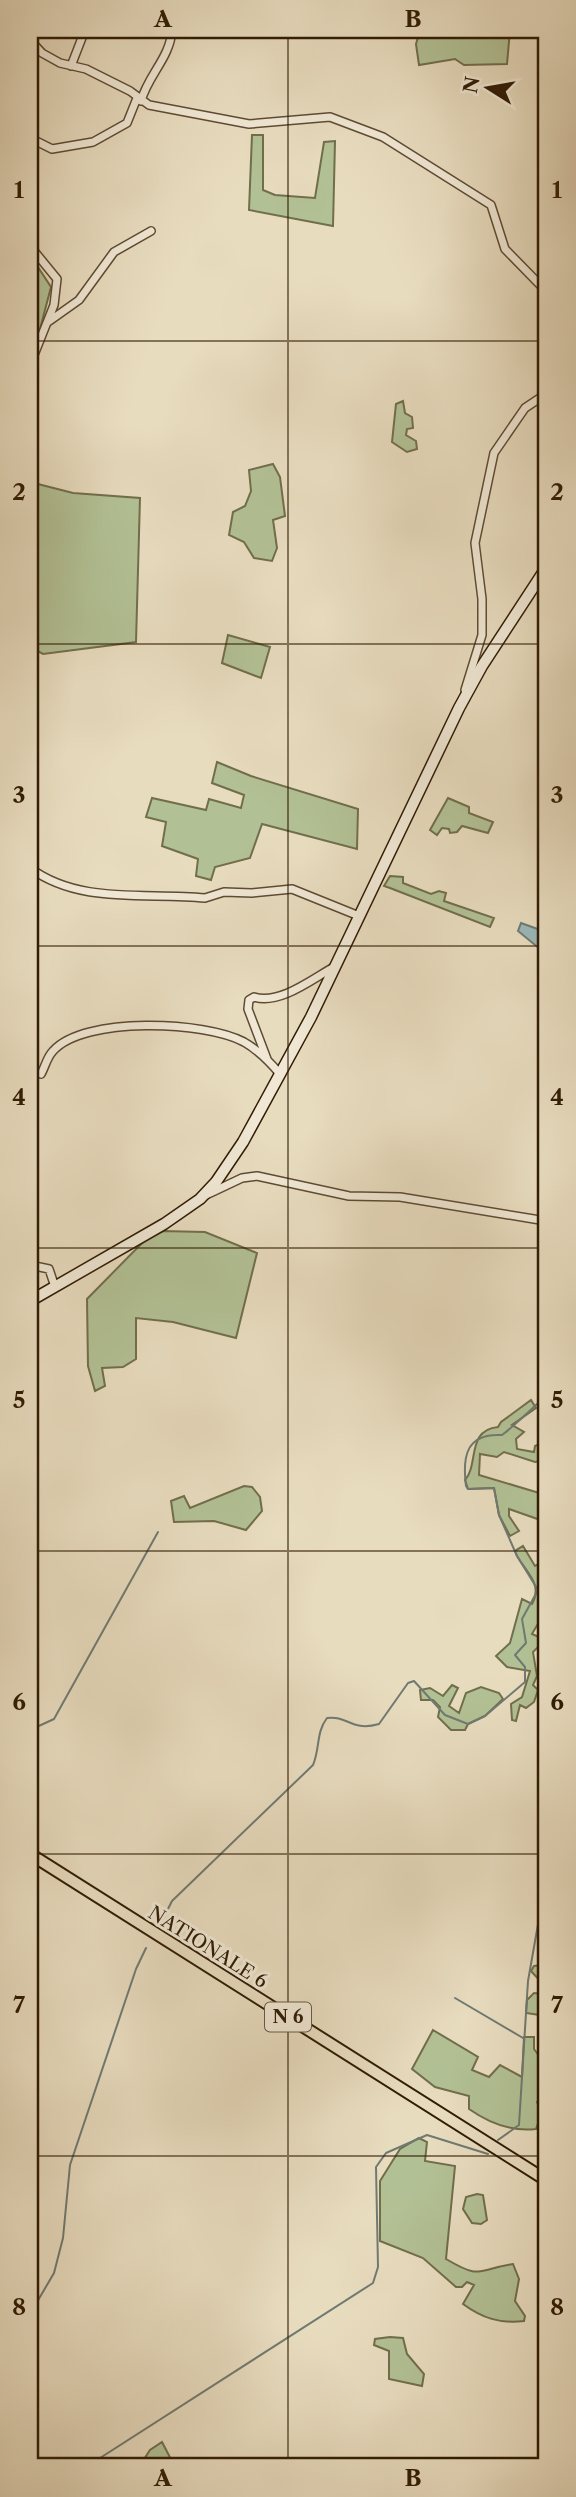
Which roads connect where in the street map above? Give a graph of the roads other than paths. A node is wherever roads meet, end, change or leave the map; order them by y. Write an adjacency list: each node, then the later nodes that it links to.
1 (85, 30): 4 (street)
2 (173, 30): 5 (street)
3 (30, 40): 4 (street)
4 (72, 66): 5 (street)
5 (139, 100): 6 (street); 9 (street)
6 (30, 138)
7 (151, 231): 10 (street)
8 (30, 246): 10 (street)
9 (546, 291)
10 (48, 322): 11 (street)
11 (30, 365)
12 (546, 394): 14 (street)
13 (546, 568): 14 (street)
14 (465, 698): 16 (street)
15 (30, 868): 16 (street)
16 (359, 916): 17 (street)
17 (335, 967): 18 (street); 20 (street)
18 (268, 1059): 19 (street); 20 (street)
19 (41, 1074)
20 (280, 1074): 21 (street)
21 (200, 1199): 22 (street); 24 (street)
22 (546, 1221)
23 (30, 1265): 24 (street)
24 (55, 1287): 25 (street)
25 (30, 1301)
26 (30, 1854): 27 (main road, NATIONALE 6 / N 6)
27 (546, 2180)

